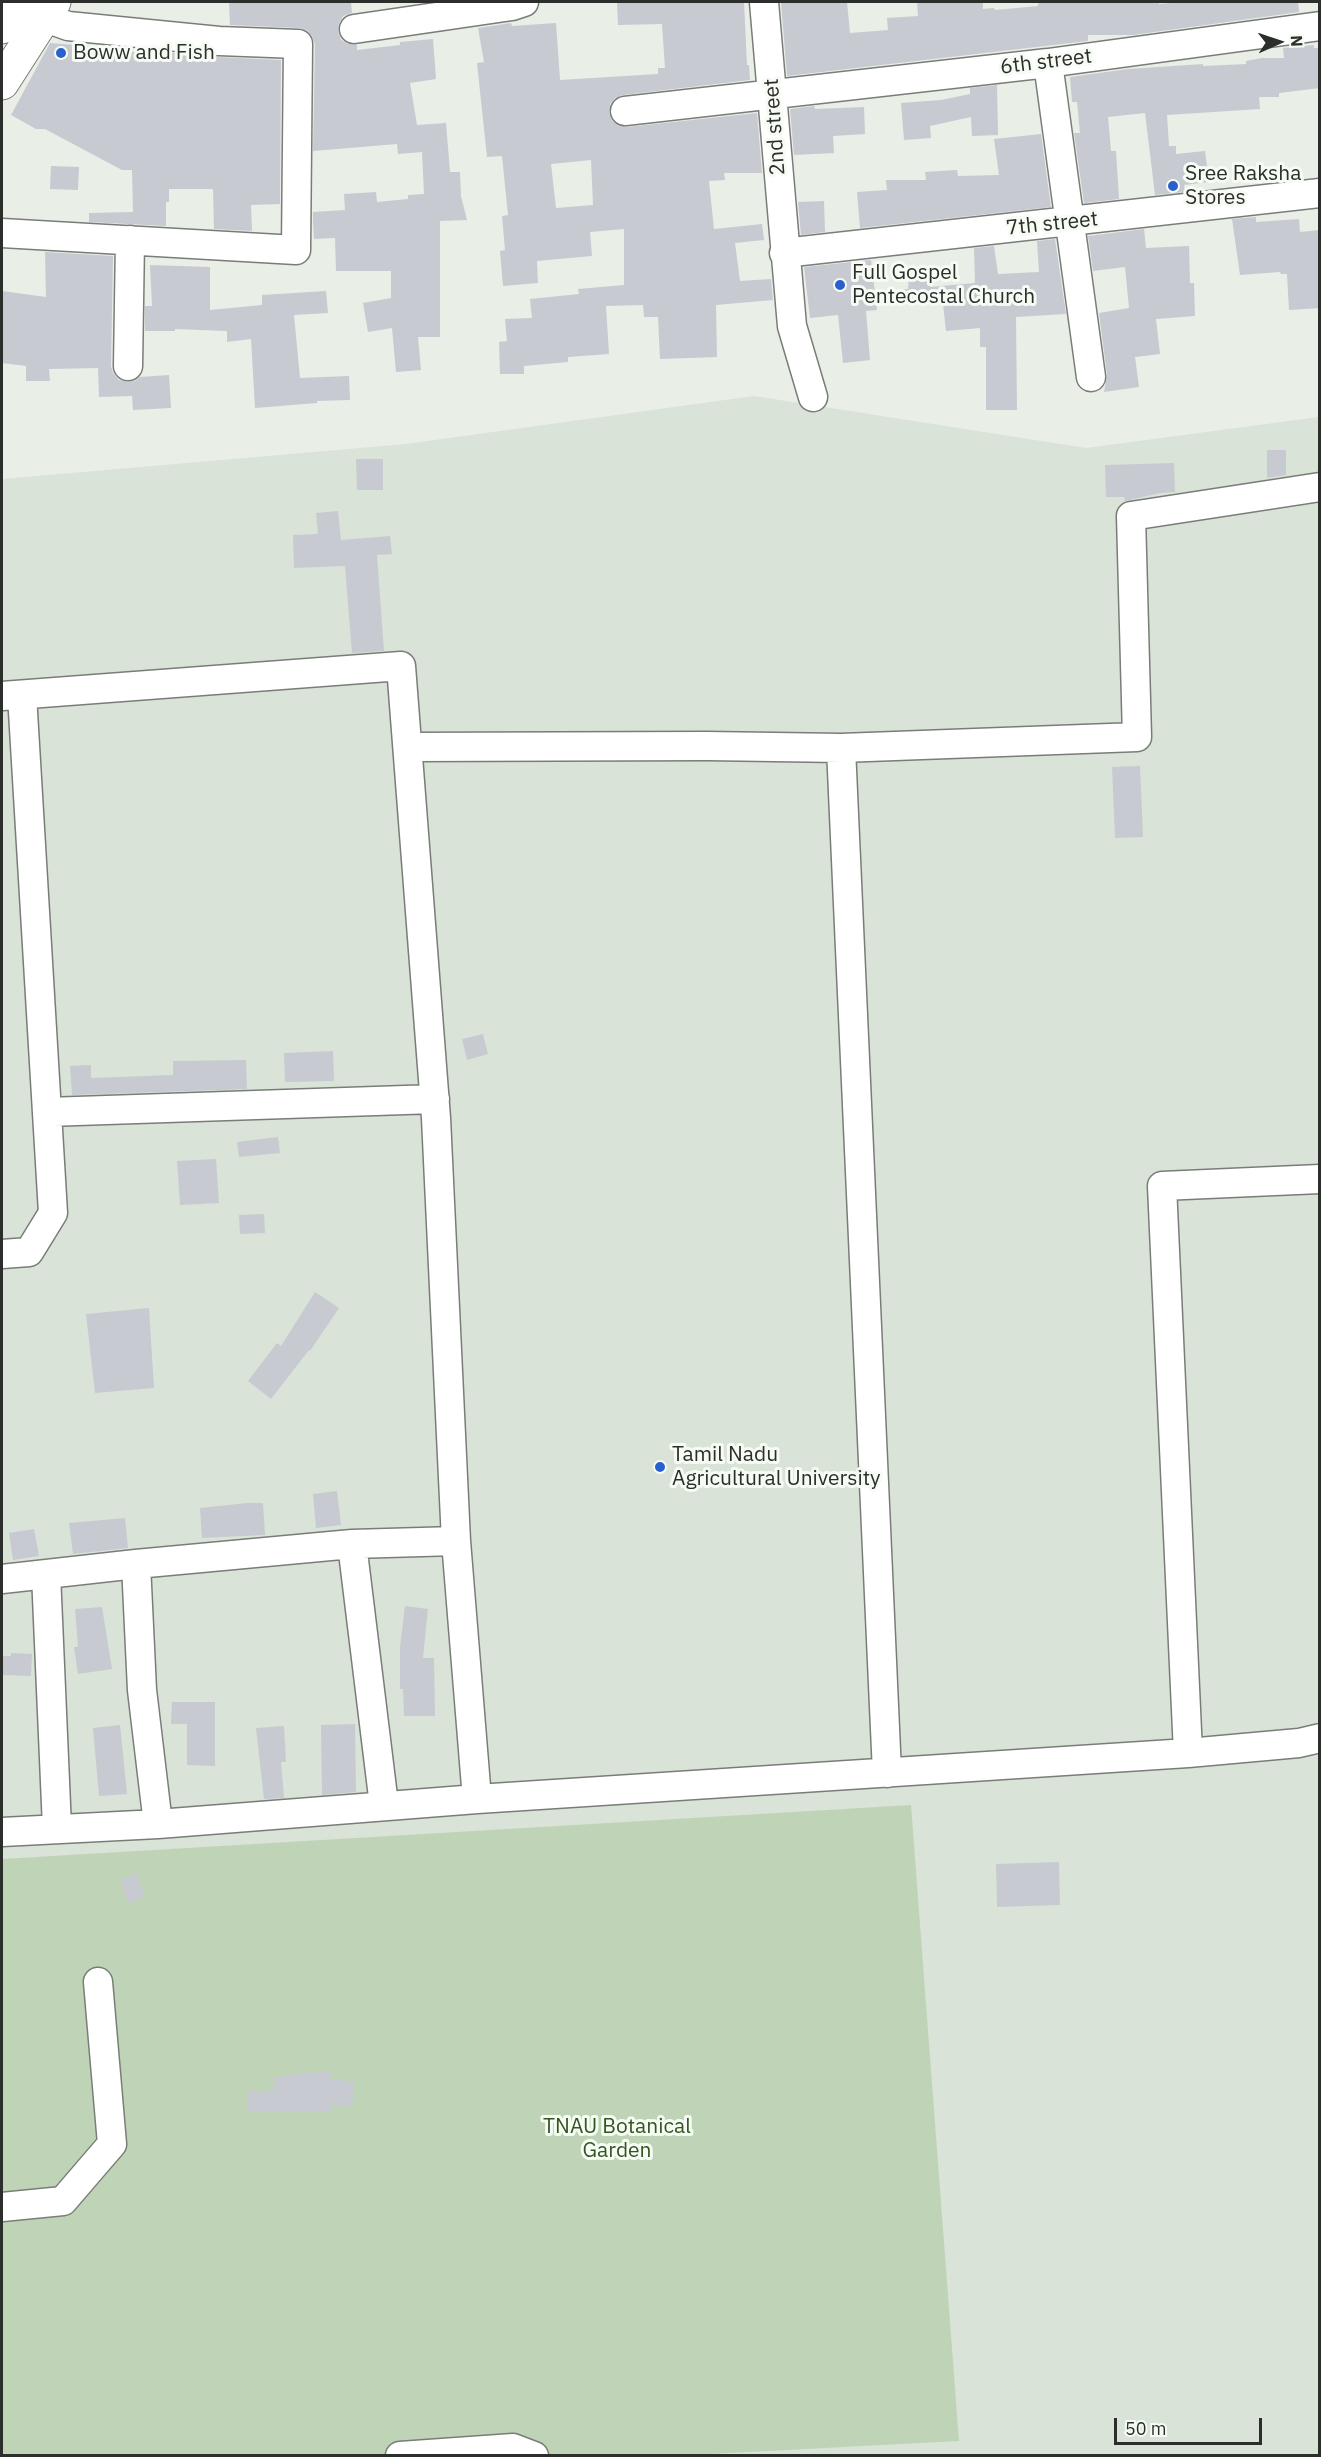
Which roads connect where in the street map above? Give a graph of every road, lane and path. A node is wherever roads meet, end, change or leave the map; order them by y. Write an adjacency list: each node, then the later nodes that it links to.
1 (524, 2): 6 (street)
2 (764, 2): 9 (street, 2nd street)
3 (38, 7): 5 (main road); 8 (main road); 14 (street)
4 (1320, 26): 7 (street, 6th street)
5 (2, 27)
6 (354, 29)
7 (1048, 63): 9 (street, 6th street); 12 (street)
8 (2, 83)
9 (773, 93): 10 (street, 6th street); 15 (street, 2nd street)
10 (625, 111)
11 (1320, 193): 12 (street, 7th street)
12 (1069, 223): 15 (street, 7th street); 17 (street)
13 (2, 233): 14 (street)
14 (130, 240): 16 (street)
15 (784, 254): 18 (street, 2nd street)
16 (128, 366)
17 (1091, 376)
18 (813, 397)
19 (1320, 487): 22 (street)
20 (12, 695): 21 (street); 24 (street)
21 (408, 747): 22 (street); 23 (street)
22 (841, 748): 34 (street)
23 (435, 1100): 24 (street); 27 (street)
24 (47, 1112): 26 (street)
25 (1320, 1179): 33 (street)
26 (2, 1254)
27 (456, 1541): 28 (street); 35 (street)
28 (352, 1544): 29 (street); 36 (street)
29 (136, 1564): 30 (street); 37 (street)
30 (46, 1575): 31 (street); 38 (street)
31 (2, 1579)
32 (1320, 1738): 33 (street)
33 (1188, 1752): 34 (street)
34 (887, 1773): 35 (street)
35 (477, 1798): 36 (street)
36 (384, 1805): 37 (street)
37 (158, 1824): 38 (street)
38 (57, 1828): 39 (street)
39 (2, 1832)
40 (98, 1982): 41 (street)
41 (2, 2207)
42 (400, 2456): 43 (street)
43 (534, 2456)

